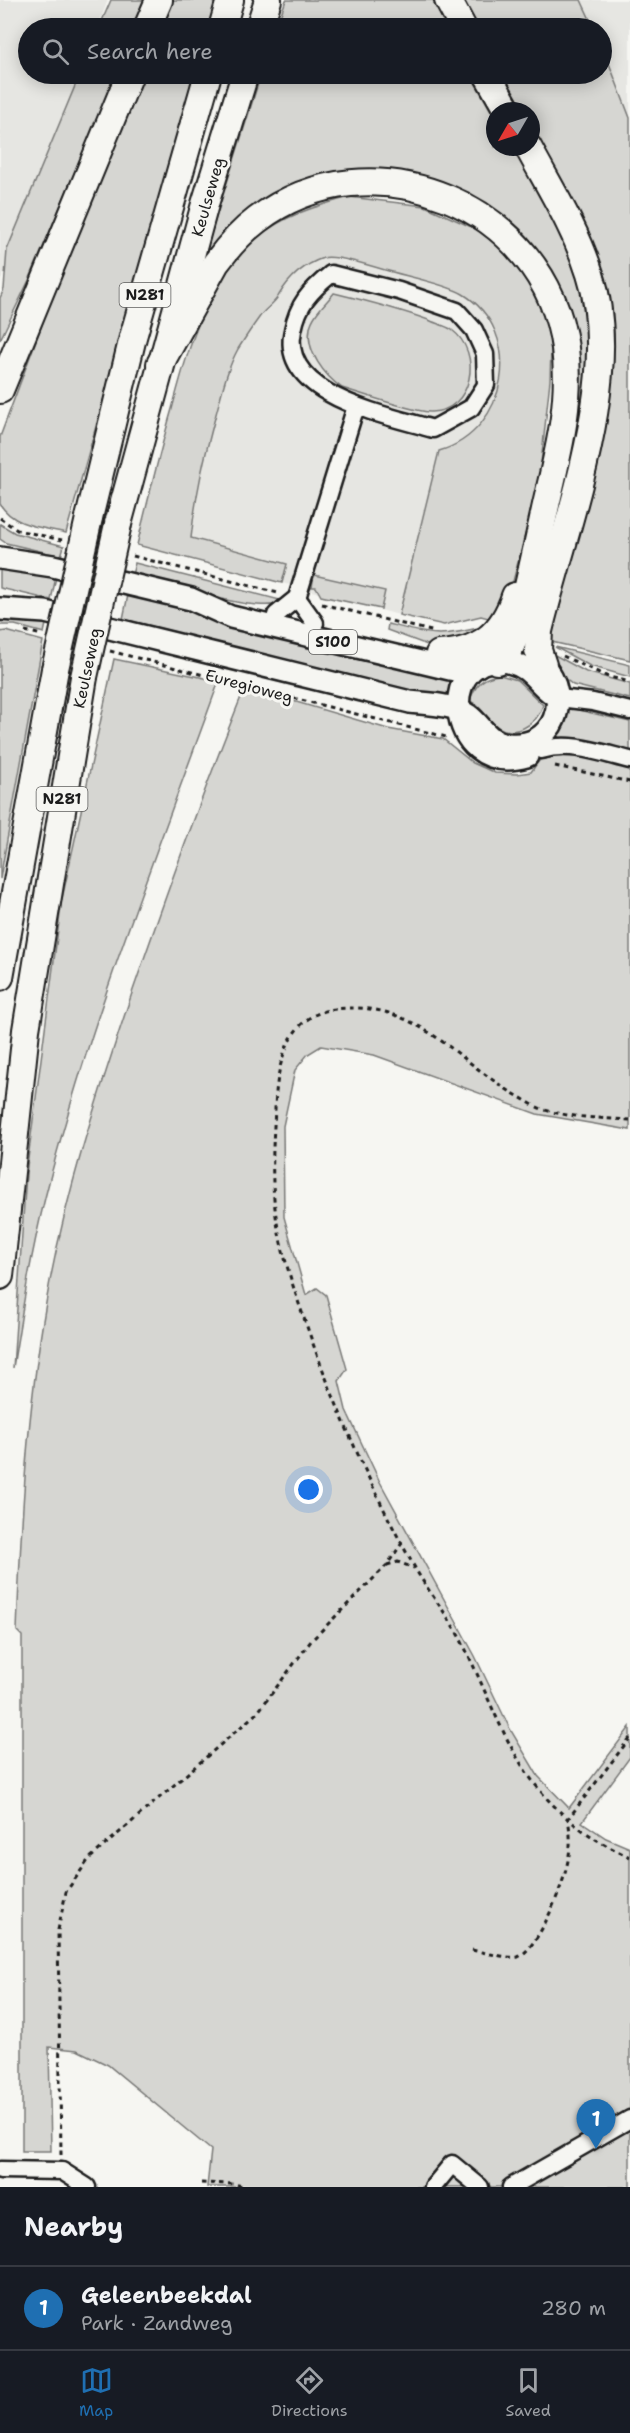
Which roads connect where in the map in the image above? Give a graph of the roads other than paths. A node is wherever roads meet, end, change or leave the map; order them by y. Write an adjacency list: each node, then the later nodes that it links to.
1 (159, 0): 5 (highway)
2 (230, 0): 6 (highway)
3 (268, 0): 7 (highway)
4 (448, 0): 8 (highway)
5 (151, 18)
6 (225, 18)
7 (262, 18)
8 (458, 18)
9 (126, 84): 16 (highway)
10 (205, 84): 36 (highway, Keulseweg / N281, bridge)
11 (242, 84): 15 (highway, Keulseweg / N281)
12 (493, 84): 13 (highway)
13 (503, 102)
14 (533, 156): 31 (highway)
15 (160, 364): 21 (highway, N281); 37 (highway, Keulseweg / N281, bridge)
16 (0, 390)
17 (356, 406): 17 (street); 23 (street)
18 (0, 546): 20 (main road, S100)
19 (0, 558): 20 (main road, S100)
20 (53, 567): 24 (main road, S100)
21 (531, 571): 29 (highway, N281); 30 (highway, N281)
22 (0, 597): 26 (main road, Euregioweg / S100)
23 (297, 598): 27 (street); 28 (street)
24 (191, 599): 27 (main road, S100); 30 (main road, S100)
25 (0, 609): 26 (main road, Euregioweg / S100)
26 (45, 612): 33 (main road, Euregioweg / S100)
27 (276, 615): 28 (main road, S100)
28 (315, 623): 29 (main road, S100)
29 (439, 643)
30 (488, 663): 31 (main road, S100); 33 (main road)
31 (549, 672): 32 (street, S100); 33 (main road, S100)
32 (630, 711)
33 (457, 725): 34 (main road)
34 (543, 757): 35 (street)
35 (630, 760)
36 (0, 977)
37 (0, 1276)
38 (630, 2119): 43 (street)
39 (0, 2170): 40 (street)
40 (87, 2187)
41 (433, 2187): 42 (street)
42 (480, 2187)
43 (511, 2187)

